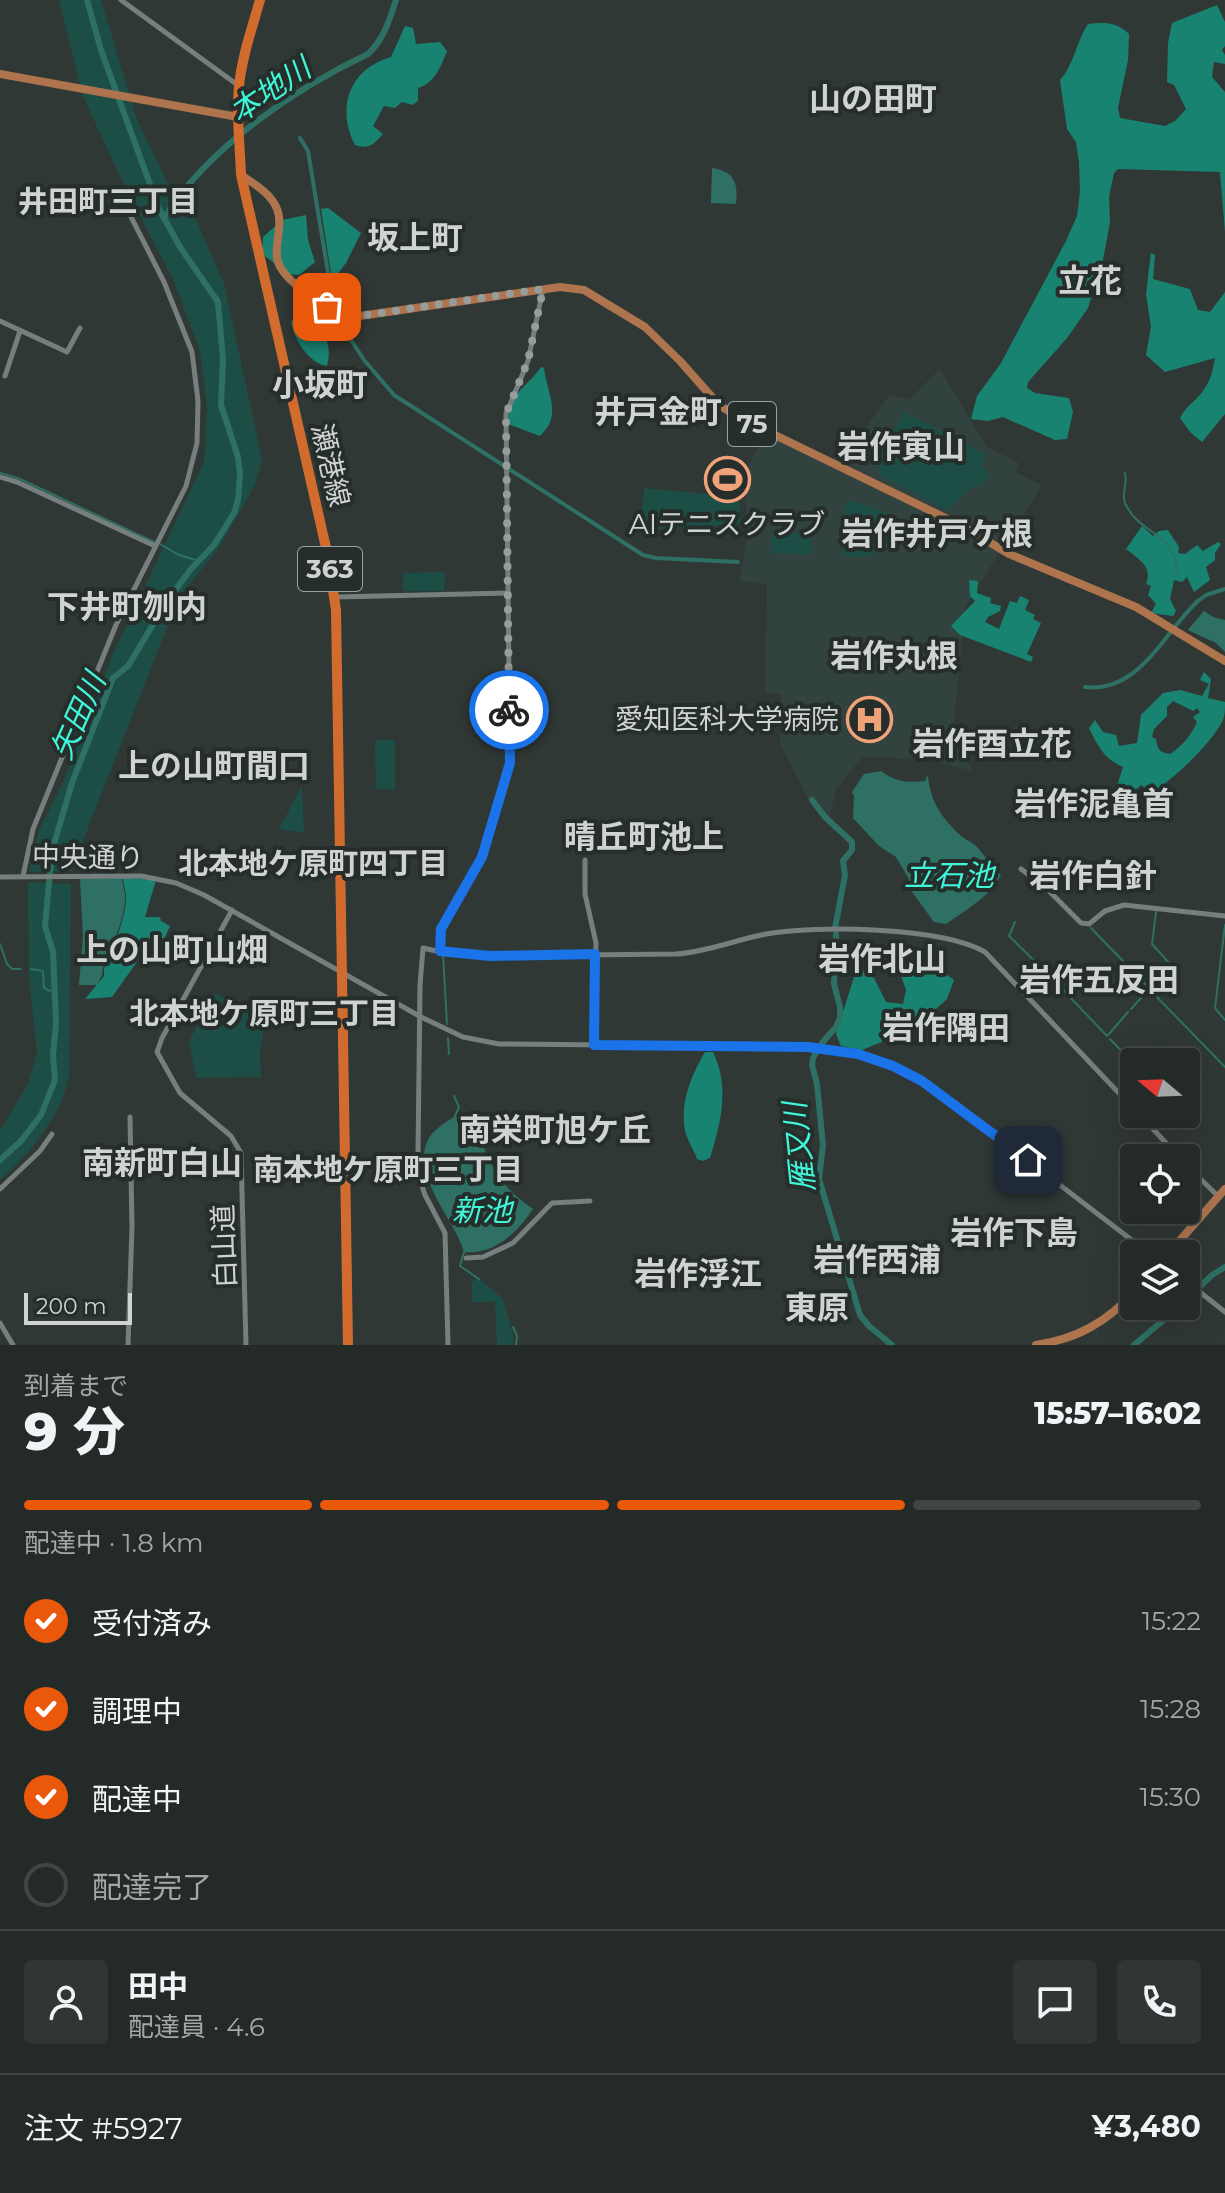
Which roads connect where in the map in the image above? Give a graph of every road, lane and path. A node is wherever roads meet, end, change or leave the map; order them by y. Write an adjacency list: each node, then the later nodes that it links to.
1 (121, 0): 4 (street)
2 (260, 0): 4 (highway, 363)
3 (0, 74): 5 (main road)
4 (239, 86): 5 (highway, 363)
5 (238, 117): 6 (highway, 瀬港線 / 363)
6 (241, 175): 8 (main road, 75); 16 (highway, 瀬港線 / 363)
7 (118, 191): 14 (street)
8 (543, 289): 15 (street); 17 (main road, 75)
9 (0, 321): 11 (street)
10 (80, 328): 11 (street)
11 (20, 331): 12 (street)
12 (5, 376)
13 (0, 477): 14 (street)
14 (155, 546): 20 (street)
15 (508, 593): 16 (street); 24 (street)
16 (335, 597): 26 (highway, 瀬港線 / 363)
17 (1225, 661)
18 (585, 860): 25 (street)
19 (1021, 869): 23 (street)
20 (25, 876): 21 (street, 中央通り); 22 (street, 中央通り)
21 (0, 877)
22 (232, 910): 26 (street, 中央通り); 47 (street, 白山道)
23 (1225, 916)
24 (440, 951): 25 (street); 27 (street)
25 (595, 954): 28 (street); 29 (street)
26 (342, 972): 27 (street, 中央通り); 48 (highway, 瀬港線 / 363)
27 (421, 1017): 28 (street, 中央通り); 49 (street)
28 (594, 1045): 38 (street, 中央通り)
29 (1120, 1094)
30 (130, 1117): 46 (street)
31 (1152, 1128): 33 (street)
32 (52, 1134): 35 (street)
33 (1167, 1144)
34 (1200, 1176): 36 (street)
35 (0, 1189)
36 (1222, 1193): 39 (main road)
37 (590, 1201): 40 (street)
38 (1132, 1240)
39 (1180, 1240)
40 (466, 1258)
41 (1200, 1293): 43 (street)
42 (1120, 1306): 50 (main road)
43 (1225, 1312)
44 (0, 1323): 45 (street)
45 (13, 1345)
46 (128, 1345)
47 (246, 1345)
48 (346, 1345)
49 (448, 1345)
50 (1036, 1345)

